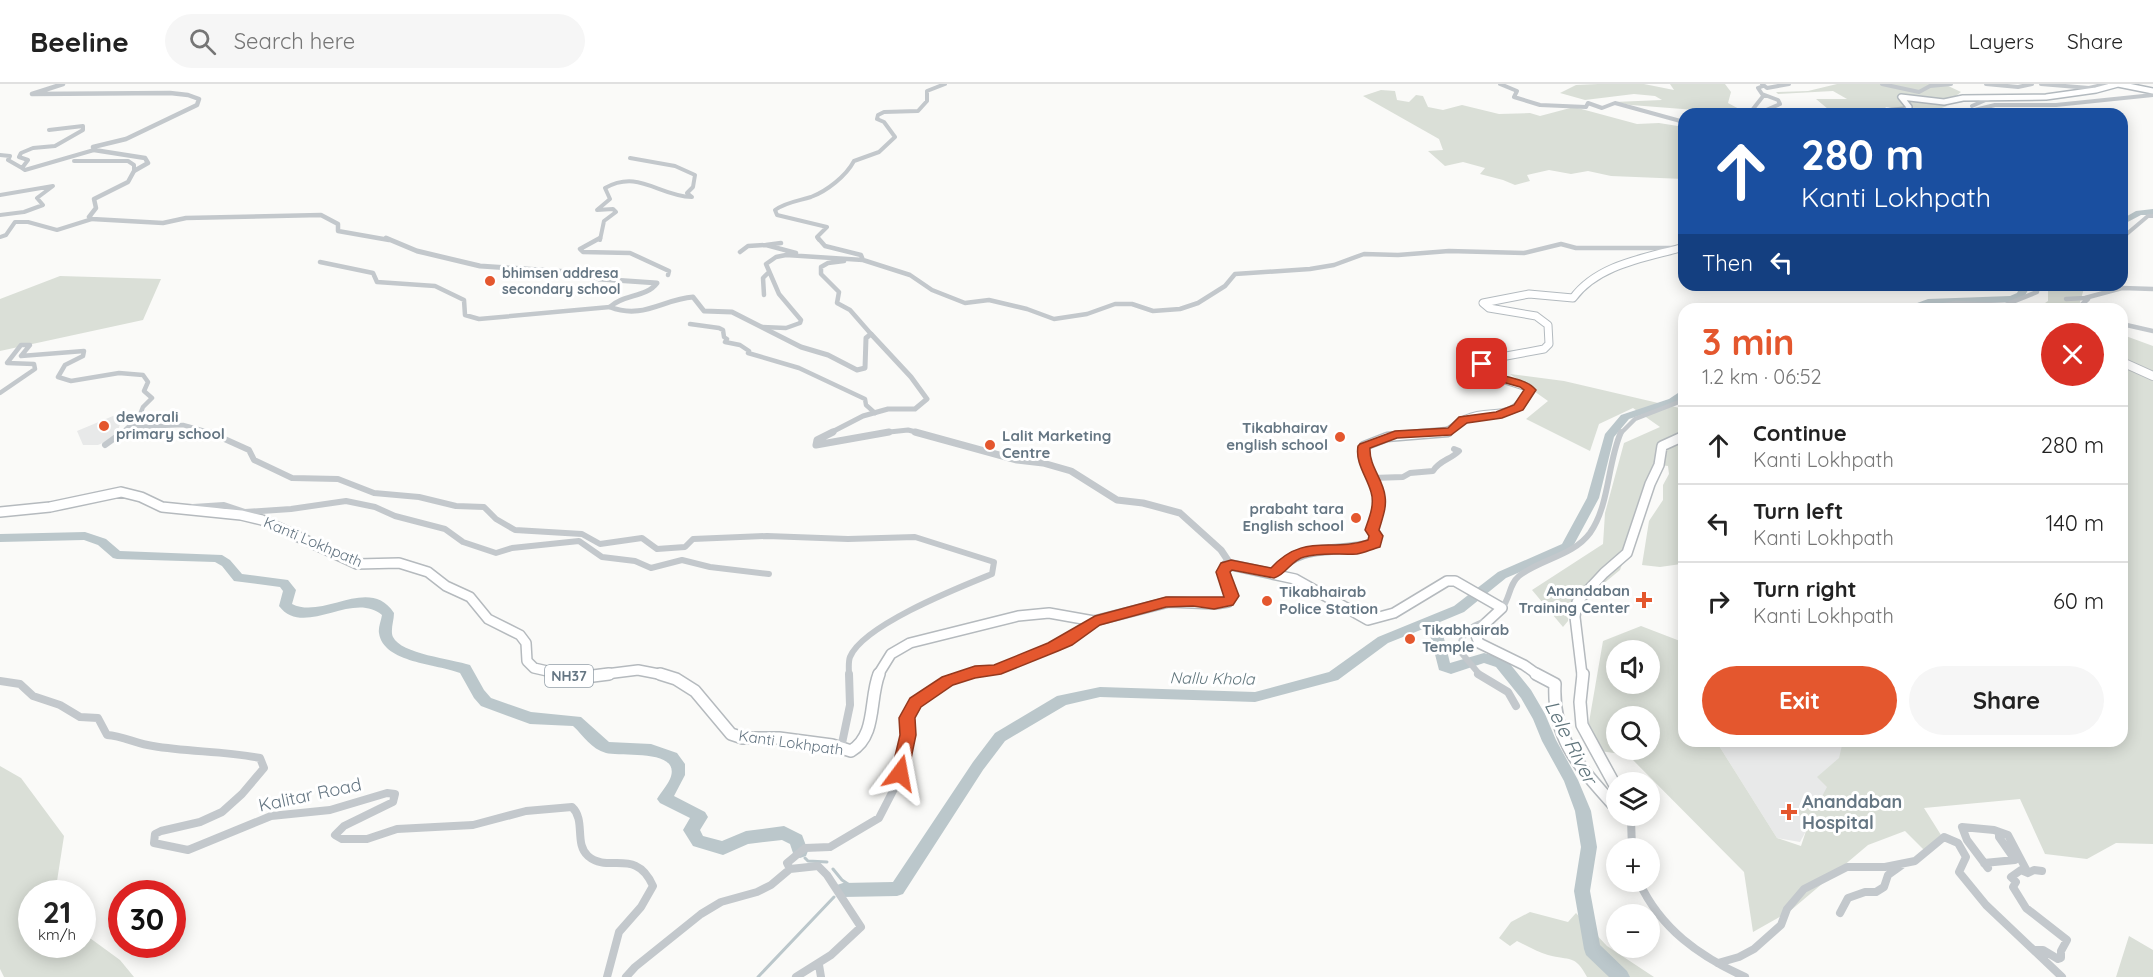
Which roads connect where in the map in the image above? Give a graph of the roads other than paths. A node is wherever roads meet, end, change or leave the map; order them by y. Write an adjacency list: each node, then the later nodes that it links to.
1 (63, 84): 24 (street)
2 (945, 84): 42 (street)
3 (1500, 84): 22 (street)
4 (1789, 84): 13 (street)
5 (1882, 84): 6 (street)
6 (1951, 84)
7 (1986, 84): 8 (street)
8 (2032, 84)
9 (2041, 84): 10 (street)
10 (2106, 84)
11 (2118, 84): 14 (main road); 16 (main road)
12 (2125, 84): 14 (street)
13 (1762, 85): 15 (street)
14 (2153, 92): 21 (street)
15 (1764, 95): 17 (street); 18 (street)
16 (1990, 98): 19 (main road); 20 (street)
17 (1754, 108)
18 (1770, 108)
19 (1909, 108)
20 (1968, 108)
21 (1989, 108)
22 (1678, 120)
23 (49, 130): 28 (street)
24 (94, 150): 27 (street); 29 (street)
25 (0, 155): 28 (street)
26 (630, 158): 49 (street)
27 (47, 165): 28 (street); 29 (street)
28 (22, 168)
29 (134, 171): 33 (street)
30 (0, 195): 31 (street)
31 (0, 215)
32 (2153, 216): 34 (street)
33 (92, 219): 35 (street); 49 (street)
34 (2128, 233)
35 (0, 237)
36 (781, 243): 37 (street)
37 (766, 245): 40 (street); 41 (street)
38 (1678, 248): 42 (street)
39 (1678, 249): 72 (main road)
40 (740, 252)
41 (798, 255): 42 (street); 44 (street)
42 (862, 260): 62 (street)
43 (320, 262): 57 (street)
44 (768, 273): 52 (street); 60 (street)
45 (2130, 282): 47 (street)
46 (2128, 288): 47 (street)
47 (2137, 288): 48 (street)
48 (2153, 289)
49 (652, 290): 57 (street)
50 (2037, 291): 55 (street)
51 (2111, 291): 53 (street)
52 (764, 295)
53 (2094, 295): 54 (street); 56 (street)
54 (2066, 299)
55 (2010, 303)
56 (2083, 303)
57 (610, 307): 60 (street)
58 (690, 324): 67 (street)
59 (2128, 325): 61 (street)
60 (761, 327): 62 (street)
61 (2153, 331)
62 (871, 334): 67 (street)
63 (2128, 365): 64 (main road)
64 (2153, 376)
65 (0, 393): 68 (street)
66 (1678, 402): 80 (street)
67 (875, 413): 77 (street)
68 (141, 416): 70 (street); 75 (street)
69 (1678, 438): 86 (main road)
70 (105, 445)
71 (1454, 449): 72 (street)
72 (1372, 478): 78 (main road)
73 (180, 508): 74 (main road, Kanti Lokhpath / NH37); 76 (street); 85 (main road, Kanti Lokhpath / NH37)
74 (0, 512)
75 (600, 544): 76 (street); 85 (street)
76 (602, 557): 79 (street)
77 (1231, 565): 78 (main road); 81 (main road, Kanti Lokhpath)
78 (1274, 573): 80 (main road)
79 (769, 574)
80 (1502, 608): 82 (main road)
81 (1095, 621): 85 (main road, Kanti Lokhpath); 90 (street)
82 (1487, 621): 84 (street); 87 (main road)
83 (0, 681): 98 (street, Kalitar Road)
84 (1516, 706)
85 (841, 749)
86 (1608, 772)
87 (1606, 795)
88 (2000, 832): 88 (street); 92 (street)
89 (1905, 863): 94 (street); 95 (street); 96 (street)
90 (790, 869): 97 (street); 99 (street)
91 (2042, 871): 92 (street)
92 (2028, 873): 95 (street)
93 (1645, 892): 96 (street)
94 (1840, 913)
95 (2033, 950): 103 (street)
96 (1715, 964): 102 (street)
97 (819, 965): 100 (street); 101 (street)
98 (607, 977)
99 (626, 977)
100 (796, 977)
101 (821, 977)
102 (1745, 977)
103 (2062, 977)

